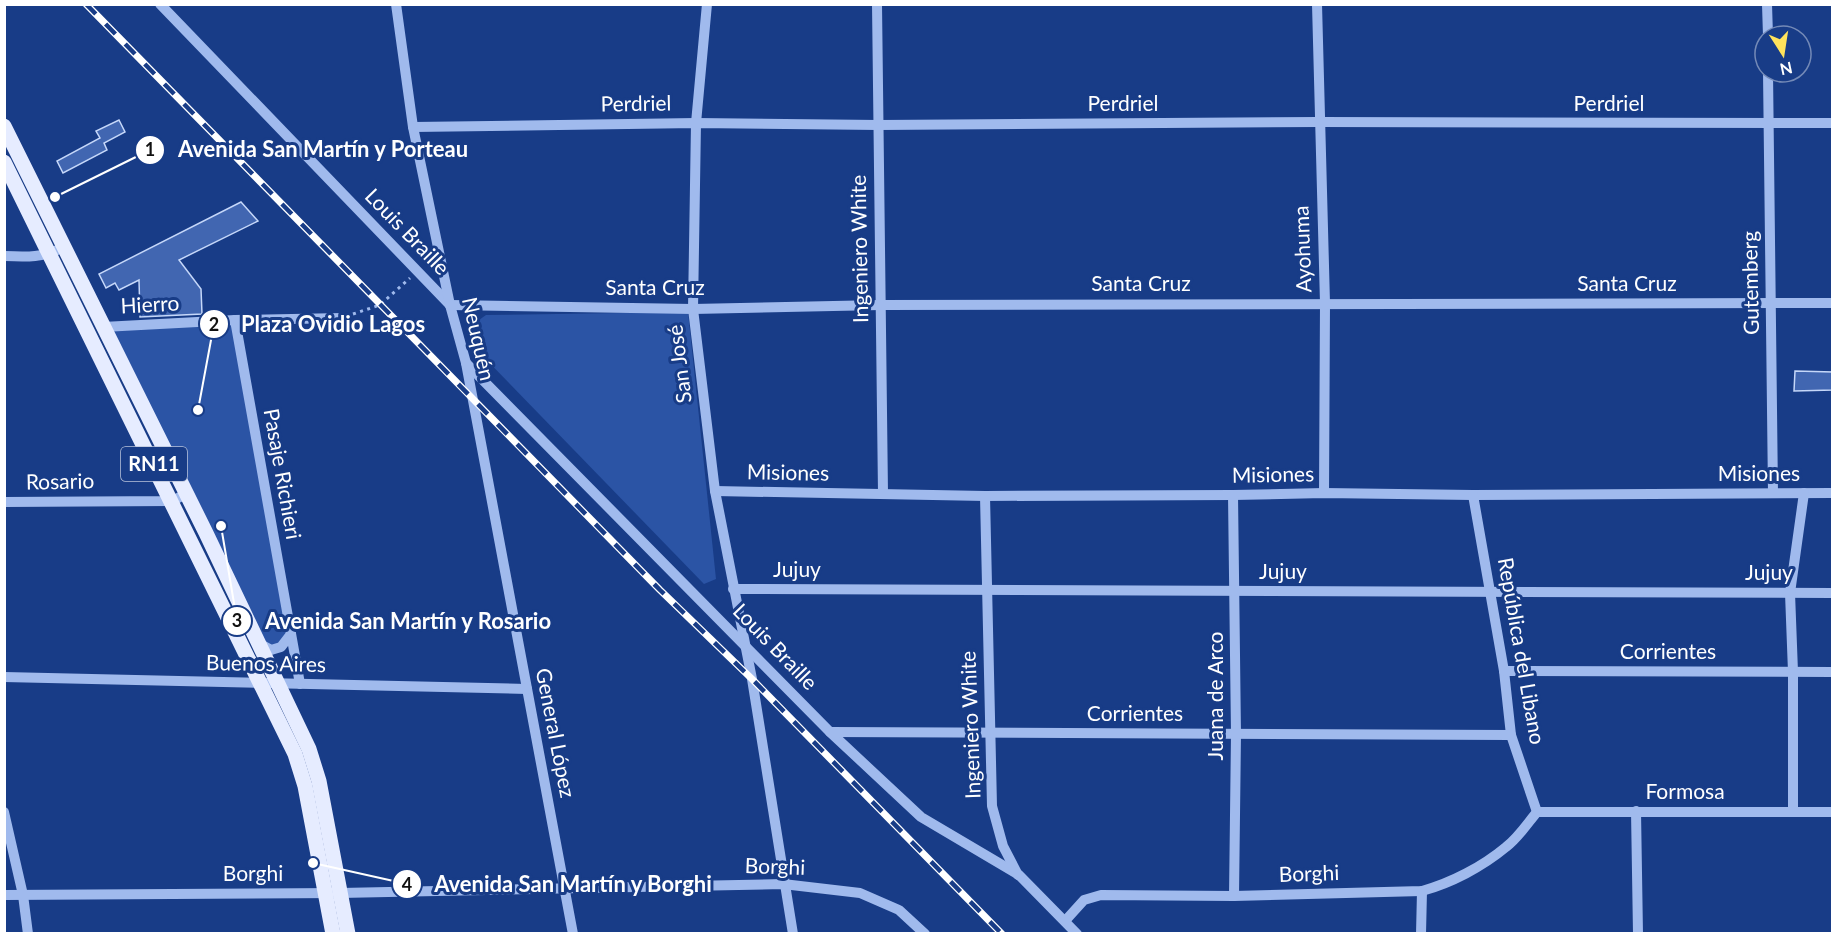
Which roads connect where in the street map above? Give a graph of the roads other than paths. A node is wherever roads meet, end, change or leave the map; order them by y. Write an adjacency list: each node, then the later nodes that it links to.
1 (160, 4): 23 (street, Louis Braille)
2 (396, 4): 15 (street, Neuquén)
3 (707, 4): 10 (street, San José)
4 (877, 4): 13 (street, Ingeniero White)
5 (1317, 4): 9 (street, Ayohuma)
6 (1767, 4): 7 (street)
7 (1768, 24)
8 (1768, 84): 12 (street, Gutemberg)
9 (1319, 122): 12 (street, Perdriel); 13 (street, Perdriel); 19 (street, Ayohuma)
10 (696, 123): 13 (street, Perdriel); 15 (street, Perdriel); 24 (street, San José)
11 (1833, 123): 12 (street, Perdriel)
12 (1769, 124): 20 (street, Gutemberg)
13 (879, 125): 22 (street, Ingeniero White)
14 (4, 126): 17 (main road, RN11)
15 (413, 127): 23 (street, Neuquén)
16 (4, 162): 17 (main road, RN11)
17 (57, 251): 18 (street); 27 (main road, RN11); 40 (main road, RN11)
18 (4, 256)
19 (1325, 303): 20 (street, Santa Cruz); 22 (street, Santa Cruz); 31 (street, Ayohuma)
20 (1771, 303): 21 (street, Santa Cruz); 32 (street, Gutemberg)
21 (1833, 303)
22 (880, 304): 24 (street, Santa Cruz); 35 (street, Ingeniero White)
23 (450, 305): 24 (street, Santa Cruz); 28 (street, Neuquén)
24 (693, 309): 30 (street, San José)
25 (343, 318): 26 (street, Hierro)
26 (235, 320): 27 (street, Hierro); 48 (street, Pasaje Richieri)
27 (103, 327): 34 (main road, RN11)
28 (466, 363): 29 (street, Neuquén); 50 (street, Louis Braille)
29 (472, 399): 58 (street, General López)
30 (715, 491): 35 (street, Misiones); 42 (street, San José)
31 (1324, 493): 37 (street, Misiones); 38 (street, Misiones)
32 (1773, 493): 36 (street, Misiones); 38 (street, Misiones)
33 (1833, 493): 36 (street, Misiones)
34 (186, 494): 40 (street, Rosario); 49 (main road, RN11)
35 (883, 494): 39 (street, Misiones)
36 (1804, 494): 46 (street)
37 (1233, 495): 39 (street, Misiones); 44 (street, Juana de Arco)
38 (1473, 495): 45 (street, República del Libano)
39 (985, 496): 43 (street, Ingeniero White)
40 (172, 501): 41 (street, Rosario); 55 (main road, RN11)
41 (4, 502)
42 (733, 589): 43 (street, Jujuy); 50 (street, San José)
43 (987, 591): 44 (street, Jujuy); 60 (street, Ingeniero White)
44 (1235, 591): 45 (street, Jujuy); 61 (street, Juana de Arco)
45 (1491, 592): 46 (street, Jujuy); 51 (street, República del Libano)
46 (1790, 593): 47 (street, Jujuy); 52 (street)
47 (1833, 593)
48 (291, 634): 49 (street); 57 (street, Pasaje Richieri)
49 (260, 644): 56 (main road, RN11)
50 (745, 644): 59 (street, Louis Braille); 69 (street, San José)
51 (1504, 671): 52 (street, Corrientes); 62 (street, República del Libano)
52 (1793, 672): 53 (street, Corrientes); 66 (street)
53 (1833, 672)
54 (4, 677): 55 (street, Buenos Aires)
55 (261, 683): 56 (street, Buenos Aires); 72 (main road, RN11)
56 (278, 683): 57 (street, Buenos Aires); 72 (main road, RN11)
57 (300, 684): 58 (street, Buenos Aires)
58 (527, 689): 70 (street, General López)
59 (830, 732): 60 (street, Corrientes); 68 (street, Louis Braille)
60 (989, 733): 61 (street, Corrientes); 68 (street, Ingeniero White)
61 (1236, 734): 62 (street, Corrientes); 75 (street, Juana de Arco)
62 (1511, 735): 65 (street, República del Libano)
63 (1636, 811): 65 (street, Formosa); 66 (street, Formosa); 85 (street)
64 (4, 812): 74 (street)
65 (1537, 812): 71 (street, Borghi)
66 (1793, 812): 67 (street, Formosa)
67 (1833, 812)
68 (1019, 875): 76 (street, Louis Braille)
69 (783, 884): 70 (street, Borghi); 81 (street, San José); 82 (street, Borghi)
70 (565, 890): 72 (street, Borghi); 80 (street, General López)
71 (1422, 891): 75 (street, Borghi); 84 (street)
72 (333, 893): 74 (street, Borghi); 78 (main road, RN11); 79 (main road, RN11)
73 (4, 895): 74 (street, Borghi)
74 (24, 895): 77 (street)
75 (1234, 896): 76 (street, Borghi)
76 (1065, 921): 83 (street, Louis Braille)
77 (28, 933)
78 (333, 933)
79 (348, 933)
80 (573, 933)
81 (793, 933)
82 (925, 933)
83 (1077, 933)
84 (1421, 933)
85 (1638, 933)

